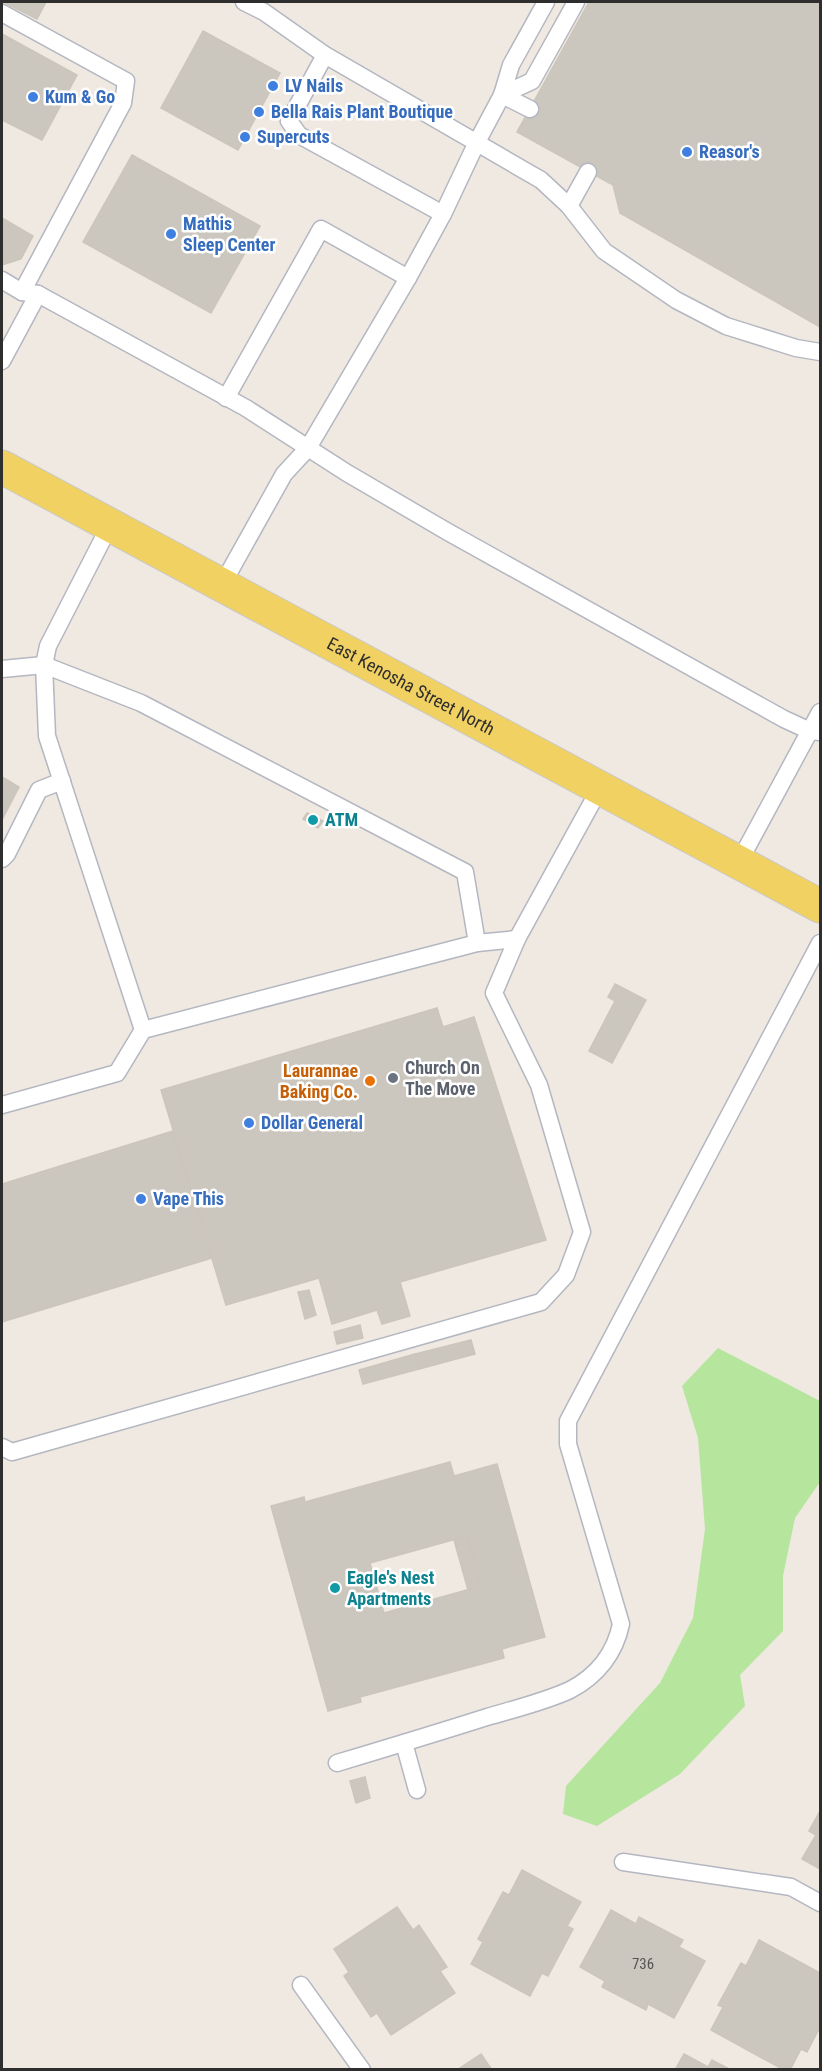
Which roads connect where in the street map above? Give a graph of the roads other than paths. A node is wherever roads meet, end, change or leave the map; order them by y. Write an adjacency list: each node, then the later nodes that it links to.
1 (244, 2): 5 (lane)
2 (546, 2): 6 (lane)
3 (576, 2): 6 (lane)
4 (2, 13): 14 (lane)
5 (325, 55): 8 (lane); 11 (lane)
6 (502, 94): 7 (lane); 8 (lane)
7 (530, 109)
8 (477, 142): 10 (lane); 11 (lane)
9 (588, 172): 10 (lane)
10 (569, 206): 15 (lane)
11 (443, 214): 12 (lane)
12 (408, 278): 17 (lane); 18 (lane)
13 (2, 280): 14 (lane)
14 (30, 293): 16 (lane); 17 (lane)
15 (820, 352)
16 (2, 361)
17 (226, 398): 18 (lane)
18 (308, 448): 21 (lane); 25 (lane)
19 (2, 467): 20 (main road, East Kenosha Street North)
20 (110, 525): 21 (main road, East Kenosha Street North); 22 (lane)
21 (222, 585): 27 (main road, East Kenosha Street North)
22 (44, 665): 23 (lane); 26 (lane); 32 (lane)
23 (2, 669)
24 (820, 712): 25 (lane)
25 (815, 731): 29 (lane)
26 (62, 781): 28 (lane); 34 (lane)
27 (600, 788): 29 (main road, East Kenosha Street North); 31 (lane)
28 (2, 859)
29 (739, 862): 30 (main road, East Kenosha Street North)
30 (820, 906)
31 (517, 939): 32 (lane); 36 (lane)
32 (477, 943): 34 (lane)
33 (820, 943): 37 (lane)
34 (144, 1030): 35 (lane)
35 (2, 1106)
36 (2, 1447)
37 (404, 1743): 38 (lane); 39 (lane)
38 (338, 1762)
39 (417, 1790)
40 (623, 1862): 41 (lane)
41 (820, 1903)
42 (301, 1985): 43 (lane)
43 (362, 2070)

